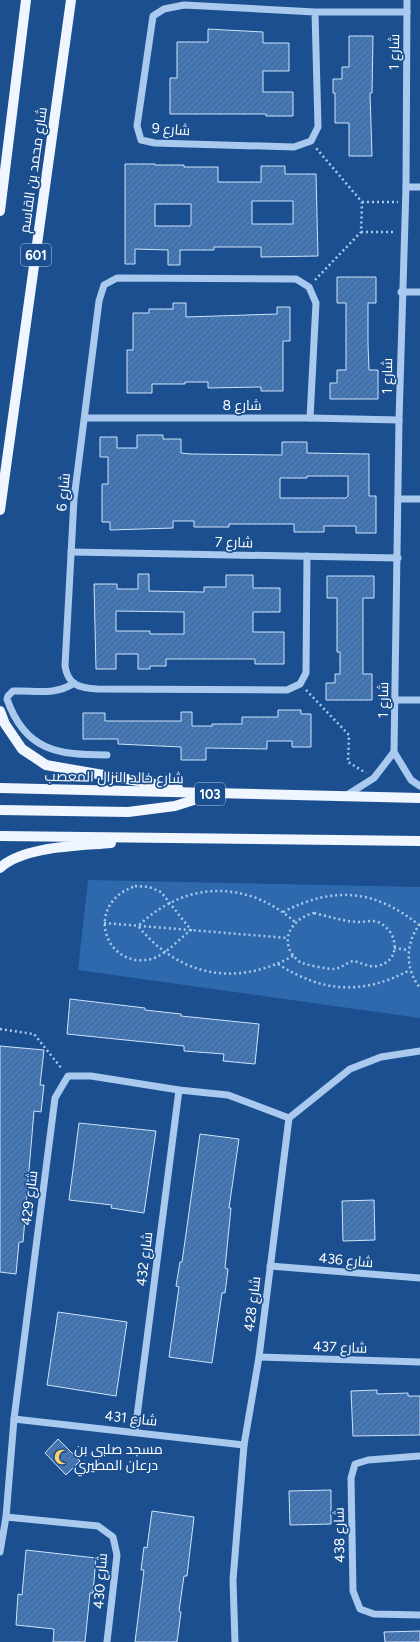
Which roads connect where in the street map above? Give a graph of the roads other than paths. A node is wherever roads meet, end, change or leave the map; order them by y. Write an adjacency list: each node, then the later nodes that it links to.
1 (26, 0): 8 (main road, شارع محمد بن القاسم)
2 (71, 0): 16 (main road, شارع محمد بن القاسم / 601)
3 (407, 0): 5 (street, شارع 1)
4 (315, 12): 4 (street, شارع 9); 5 (street, شارع 9)
5 (407, 12): 6 (street, شارع 1)
6 (406, 187): 7 (street); 9 (street, شارع 1)
7 (420, 188)
8 (0, 211)
9 (401, 292): 10 (street); 13 (street, شارع 1)
10 (420, 292)
11 (85, 418): 12 (street, شارع 8); 12 (street, شارع 6); 17 (street, شارع 6)
12 (310, 418): 13 (street, شارع 8)
13 (399, 420): 14 (street, شارع 1)
14 (398, 499): 15 (street); 19 (street, شارع 1)
15 (420, 499)
16 (0, 510)
17 (71, 552): 18 (street, شارع 7); 20 (street, شارع 6)
18 (307, 556): 19 (street, شارع 7); 20 (street)
19 (398, 558): 21 (street, شارع 1)
20 (74, 683): 25 (street)
21 (396, 700): 22 (street); 24 (street, شارع 1)
22 (420, 700)
23 (0, 710): 28 (main road)
24 (394, 752): 26 (street); 29 (street)
25 (107, 756)
26 (420, 786)
27 (0, 788): 28 (main road, شارع خالد النزال المعصب / 103)
28 (213, 794): 29 (main road, شارع خالد النزال المعصب / 103); 31 (main road)
29 (347, 795): 30 (main road, شارع خالد النزال المعصب / 103)
30 (420, 798)
31 (0, 810)
32 (0, 836): 33 (main road)
33 (154, 838): 34 (main road); 35 (main road)
34 (420, 841)
35 (0, 868)
36 (420, 1051): 38 (street)
37 (179, 1090): 38 (street); 43 (street, شارع 429); 44 (street, شارع 432)
38 (289, 1118): 39 (street, شارع 428)
39 (270, 1266): 40 (street, شارع 436); 41 (street, شارع 428)
40 (420, 1278)
41 (259, 1357): 42 (street, شارع 437); 45 (street, شارع 428)
42 (420, 1362)
43 (14, 1419): 44 (street, شارع 431); 47 (street, شارع 429)
44 (135, 1432): 45 (street, شارع 431)
45 (244, 1445): 51 (street, شارع 428)
46 (420, 1456): 49 (street, شارع 438)
47 (6, 1517): 48 (street, شارع 429); 50 (street, شارع 430)
48 (0, 1552)
49 (420, 1615)
50 (107, 1642)
51 (235, 1642)

